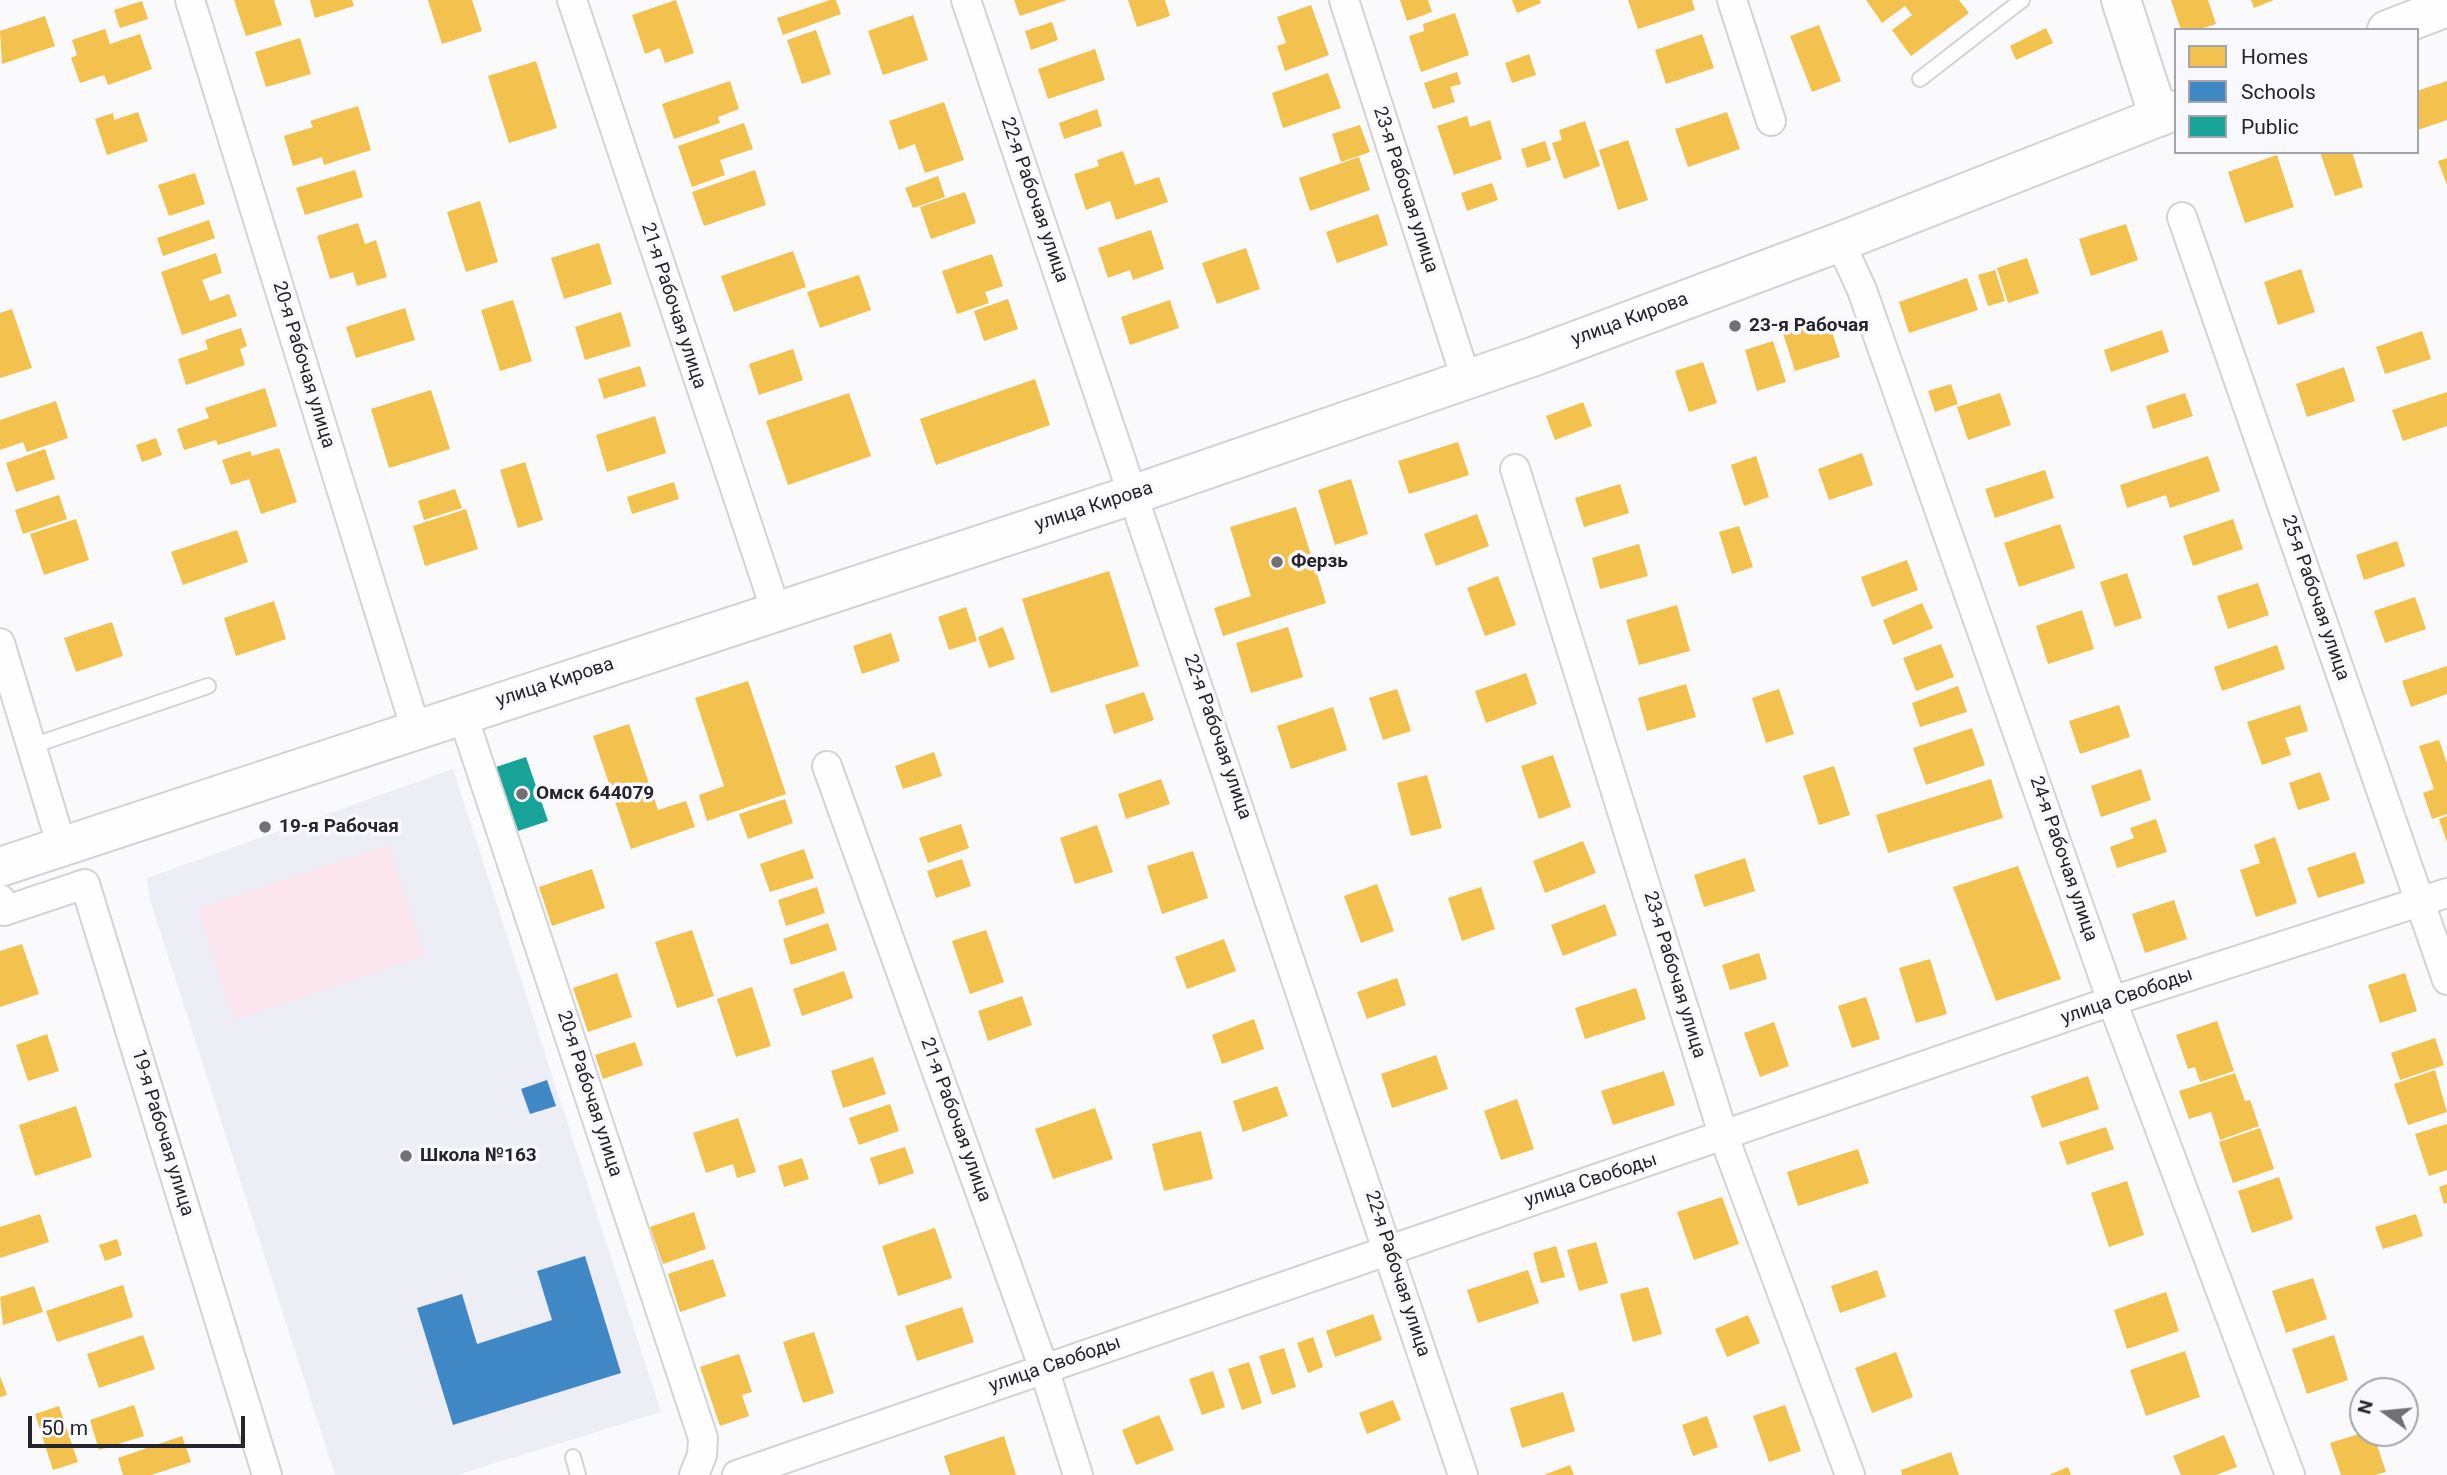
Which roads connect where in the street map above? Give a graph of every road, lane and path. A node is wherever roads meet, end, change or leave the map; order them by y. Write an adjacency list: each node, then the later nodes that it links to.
1 (190, 0): 22 (street, 20-я Рабочая улица)
2 (572, 0): 18 (street, 21-я Рабочая улица)
3 (966, 0): 17 (street, 22-я Рабочая улица)
4 (1344, 0): 15 (street, 23-я Рабочая улица)
5 (1732, 0): 12 (street)
6 (2022, 0): 10 (lane)
7 (2121, 0): 11 (main road)
8 (2447, 7): 9 (main road)
9 (2392, 28)
10 (1920, 79)
11 (2167, 113): 14 (main road, улица Кирова)
12 (1771, 121)
13 (2182, 216): 27 (street, 25-я Рабочая улица)
14 (1840, 242): 15 (main road, улица Кирова); 30 (street, 24-я Рабочая улица)
15 (1466, 379): 17 (main road, улица Кирова)
16 (1515, 469): 31 (street, 23-я Рабочая улица)
17 (1135, 494): 18 (main road, улица Кирова); 32 (street, 22-я Рабочая улица)
18 (776, 611): 21 (main road, улица Кирова)
19 (0, 643): 23 (street)
20 (208, 686): 23 (lane)
21 (462, 713): 22 (main road, улица Кирова); 37 (street, 20-я Рабочая улица)
22 (416, 730): 25 (main road, улица Кирова)
23 (32, 746): 25 (street)
24 (827, 766): 33 (street, 21-я Рабочая улица)
25 (62, 847): 26 (main road, улица Кирова)
26 (0, 867)
27 (2434, 897): 29 (street, 25-я Рабочая улица); 30 (street, улица Свободы)
28 (0, 899): 35 (street, 19-я Рабочая улица)
29 (2447, 980)
30 (2112, 1001): 31 (street, улица Свободы); 42 (street, 24-я Рабочая улица)
31 (1724, 1137): 32 (street, улица Свободы); 41 (street, 23-я Рабочая улица)
32 (1389, 1248): 33 (street, улица Свободы); 40 (street, 22-я Рабочая улица)
33 (1044, 1369): 38 (street, улица Свободы); 39 (street, 21-я Рабочая улица)
34 (573, 1457): 36 (lane)
35 (267, 1475)
36 (578, 1475)
37 (694, 1475)
38 (737, 1475)
39 (1078, 1475)
40 (1463, 1475)
41 (1850, 1475)
42 (2290, 1475)

